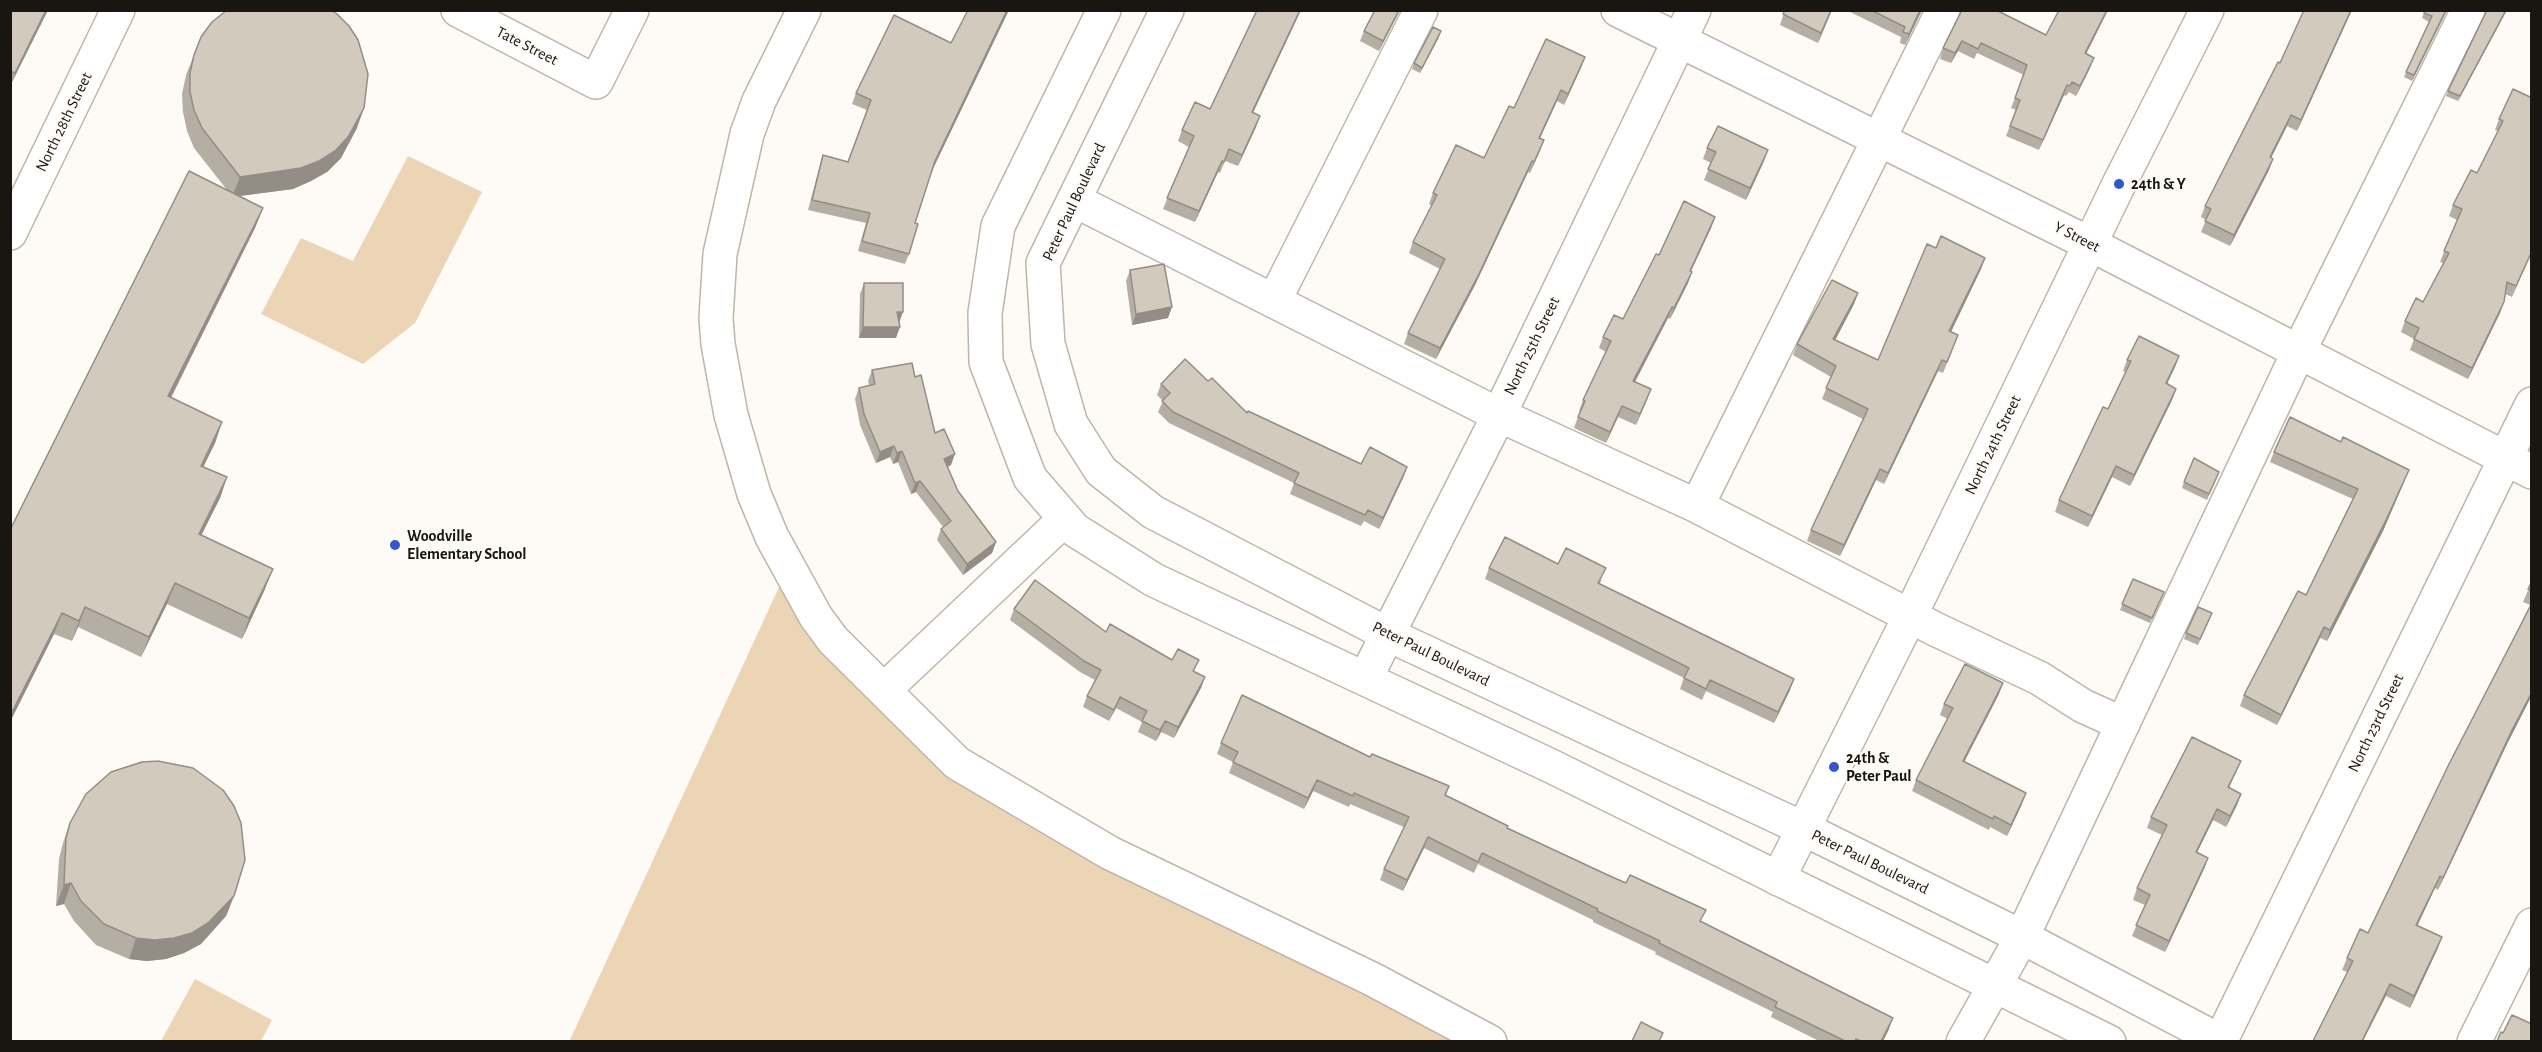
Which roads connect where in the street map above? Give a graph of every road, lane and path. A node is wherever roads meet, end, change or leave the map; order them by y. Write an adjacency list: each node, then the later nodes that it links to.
1 (118, 10): 16 (street, North 28th Street)
2 (458, 10): 3 (street, Tate Street)
3 (632, 10)
4 (804, 10): 28 (street)
5 (1104, 10): 24 (street)
6 (1167, 10): 15 (street, Peter Paul Boulevard)
7 (1421, 10): 18 (street)
8 (1618, 10): 13 (street, Y Street)
9 (1694, 10): 13 (street, North 25th Street)
10 (1943, 10): 14 (street)
11 (2207, 10): 17 (street, North 24th Street)
12 (2468, 10): 19 (street)
13 (1678, 42): 14 (street, Y Street); 21 (street, North 25th Street)
14 (1880, 139): 17 (street, Y Street); 23 (street)
15 (1074, 200): 18 (street); 26 (street, Peter Paul Boulevard)
16 (10, 233)
17 (2090, 244): 19 (street, Y Street); 25 (street, North 24th Street)
18 (1274, 301): 21 (street)
19 (2299, 351): 22 (street, Y Street); 29 (street)
20 (2532, 404): 22 (street, North 23rd Street)
21 (1499, 415): 23 (street); 26 (street, North 25th Street)
22 (2518, 466): 38 (street, North 23rd Street)
23 (1697, 506): 25 (street)
24 (1065, 519): 27 (street); 28 (street)
25 (1910, 616): 29 (street); 30 (street, North 24th Street)
26 (1389, 635): 27 (street, North 25th Street); 30 (street, Peter Paul Boulevard)
27 (1365, 679): 31 (street)
28 (884, 690): 35 (street)
29 (2123, 724): 33 (street)
30 (1804, 829): 31 (street, North 24th Street); 33 (street, Peter Paul Boulevard)
31 (1778, 879): 34 (street)
32 (2532, 925): 39 (street)
33 (2022, 937): 34 (street); 38 (street, Peter Paul Boulevard)
34 (1995, 985): 36 (street); 37 (street)
35 (1490, 1041)
36 (1963, 1041)
37 (2109, 1041)
38 (2220, 1041)
39 (2474, 1041)

